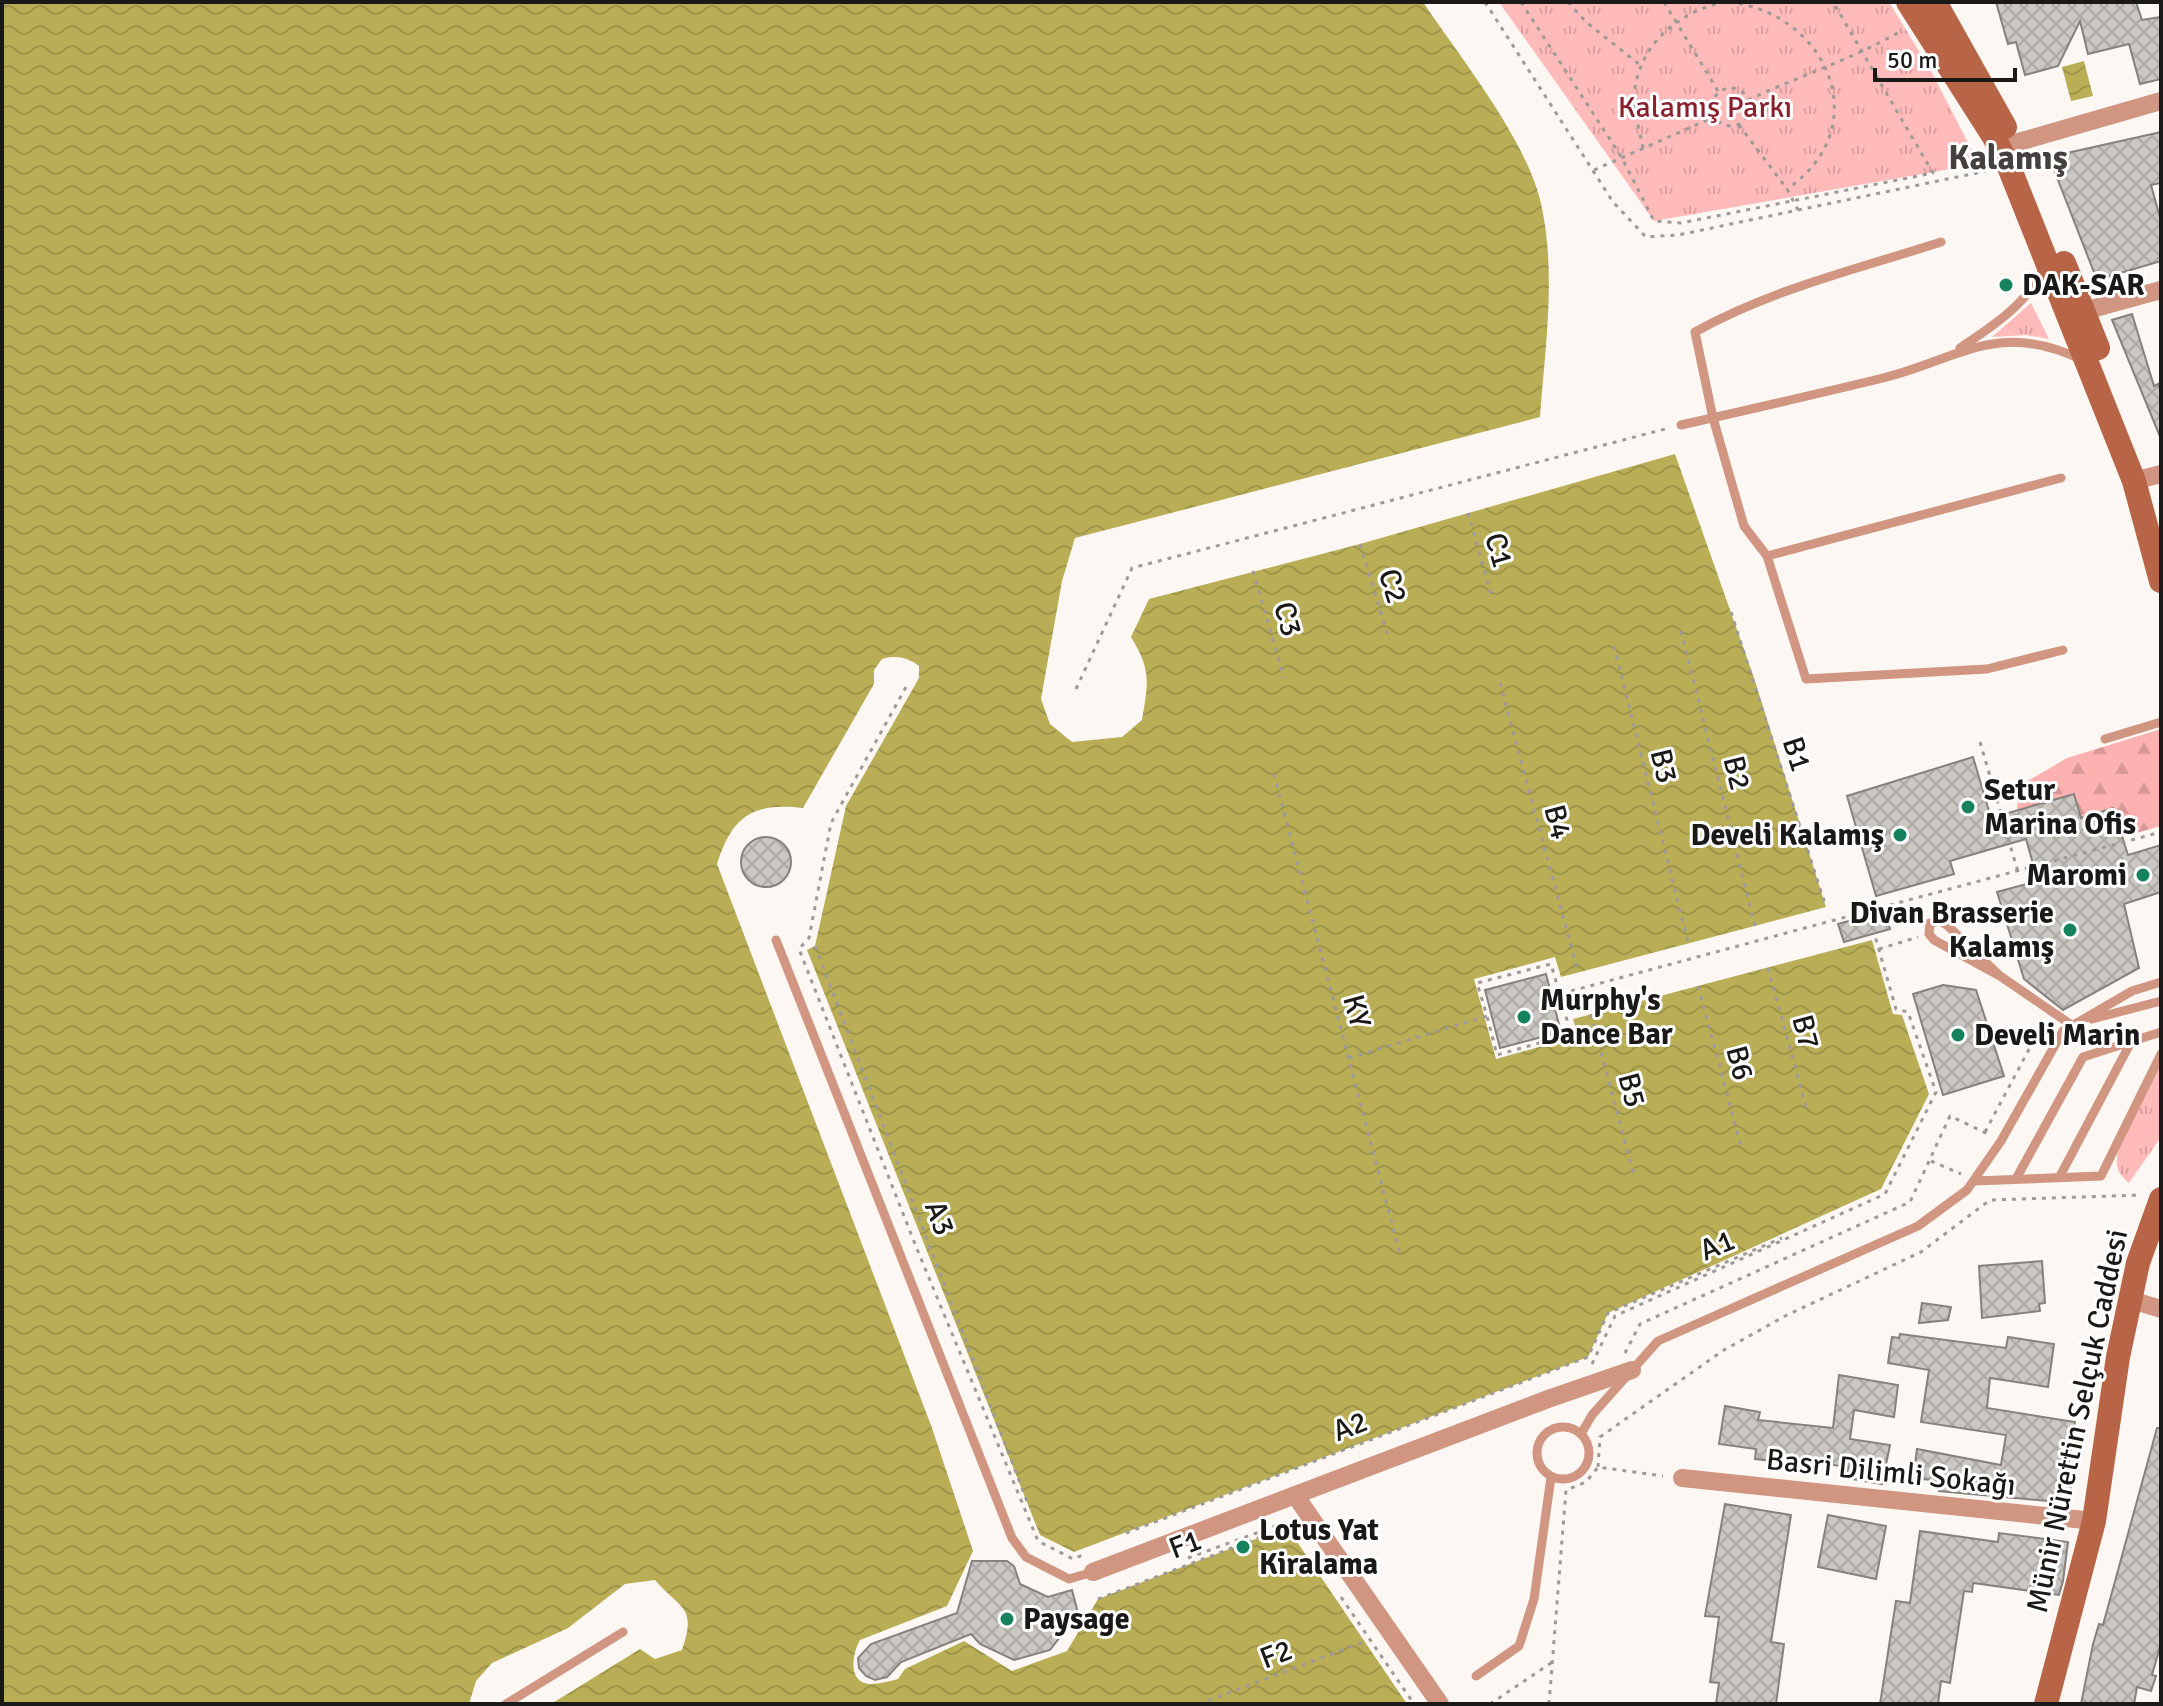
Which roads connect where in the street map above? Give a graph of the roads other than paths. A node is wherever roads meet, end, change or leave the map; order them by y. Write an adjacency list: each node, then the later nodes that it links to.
1 (1921, 8): 3 (street); 5 (street)
2 (2161, 101): 3 (street)
3 (2015, 143): 7 (street)
4 (1941, 242): 10 (lane)
5 (2047, 262): 8 (lane); 9 (street)
6 (2161, 290): 7 (street)
7 (2084, 311): 12 (street)
8 (1958, 350): 9 (lane); 10 (lane)
9 (2086, 362): 16 (street)
10 (1713, 418): 11 (lane); 15 (lane)
11 (1681, 425)
12 (2153, 476): 14 (street)
13 (2061, 478): 15 (lane)
14 (2161, 536)
15 (1767, 556): 17 (lane)
16 (2161, 581)
17 (2063, 650)
18 (2161, 722): 19 (lane)
19 (2105, 739)
20 (776, 940): 40 (lane)
21 (2000, 976): 21 (lane); 24 (lane)
22 (2161, 982): 24 (lane)
23 (2161, 1001): 24 (lane)
24 (2077, 1024): 30 (lane)
25 (2161, 1032): 26 (lane)
26 (2131, 1042): 28 (lane); 29 (lane)
27 (2161, 1054): 28 (lane)
28 (2060, 1176): 29 (lane)
29 (2017, 1177): 30 (lane)
30 (1974, 1181): 34 (lane)
31 (2153, 1197): 32 (street, Münir Nürettin Selçuk Caddesi)
32 (2131, 1300): 33 (street); 39 (street, Münir Nürettin Selçuk Caddesi)
33 (2161, 1309)
34 (1632, 1370): 35 (lane); 38 (street)
35 (1581, 1434): 36 (lane); 36 (lane)
36 (1551, 1477): 42 (lane)
37 (1682, 1478): 39 (street, Basri Dilimli Sokağı)
38 (1295, 1495): 40 (street); 44 (street)
39 (2094, 1521): 45 (street, Münir Nürettin Selçuk Caddesi)
40 (1093, 1572)
41 (623, 1632): 43 (lane)
42 (1476, 1676)
43 (506, 1704)
44 (1440, 1704)
45 (2046, 1704)

